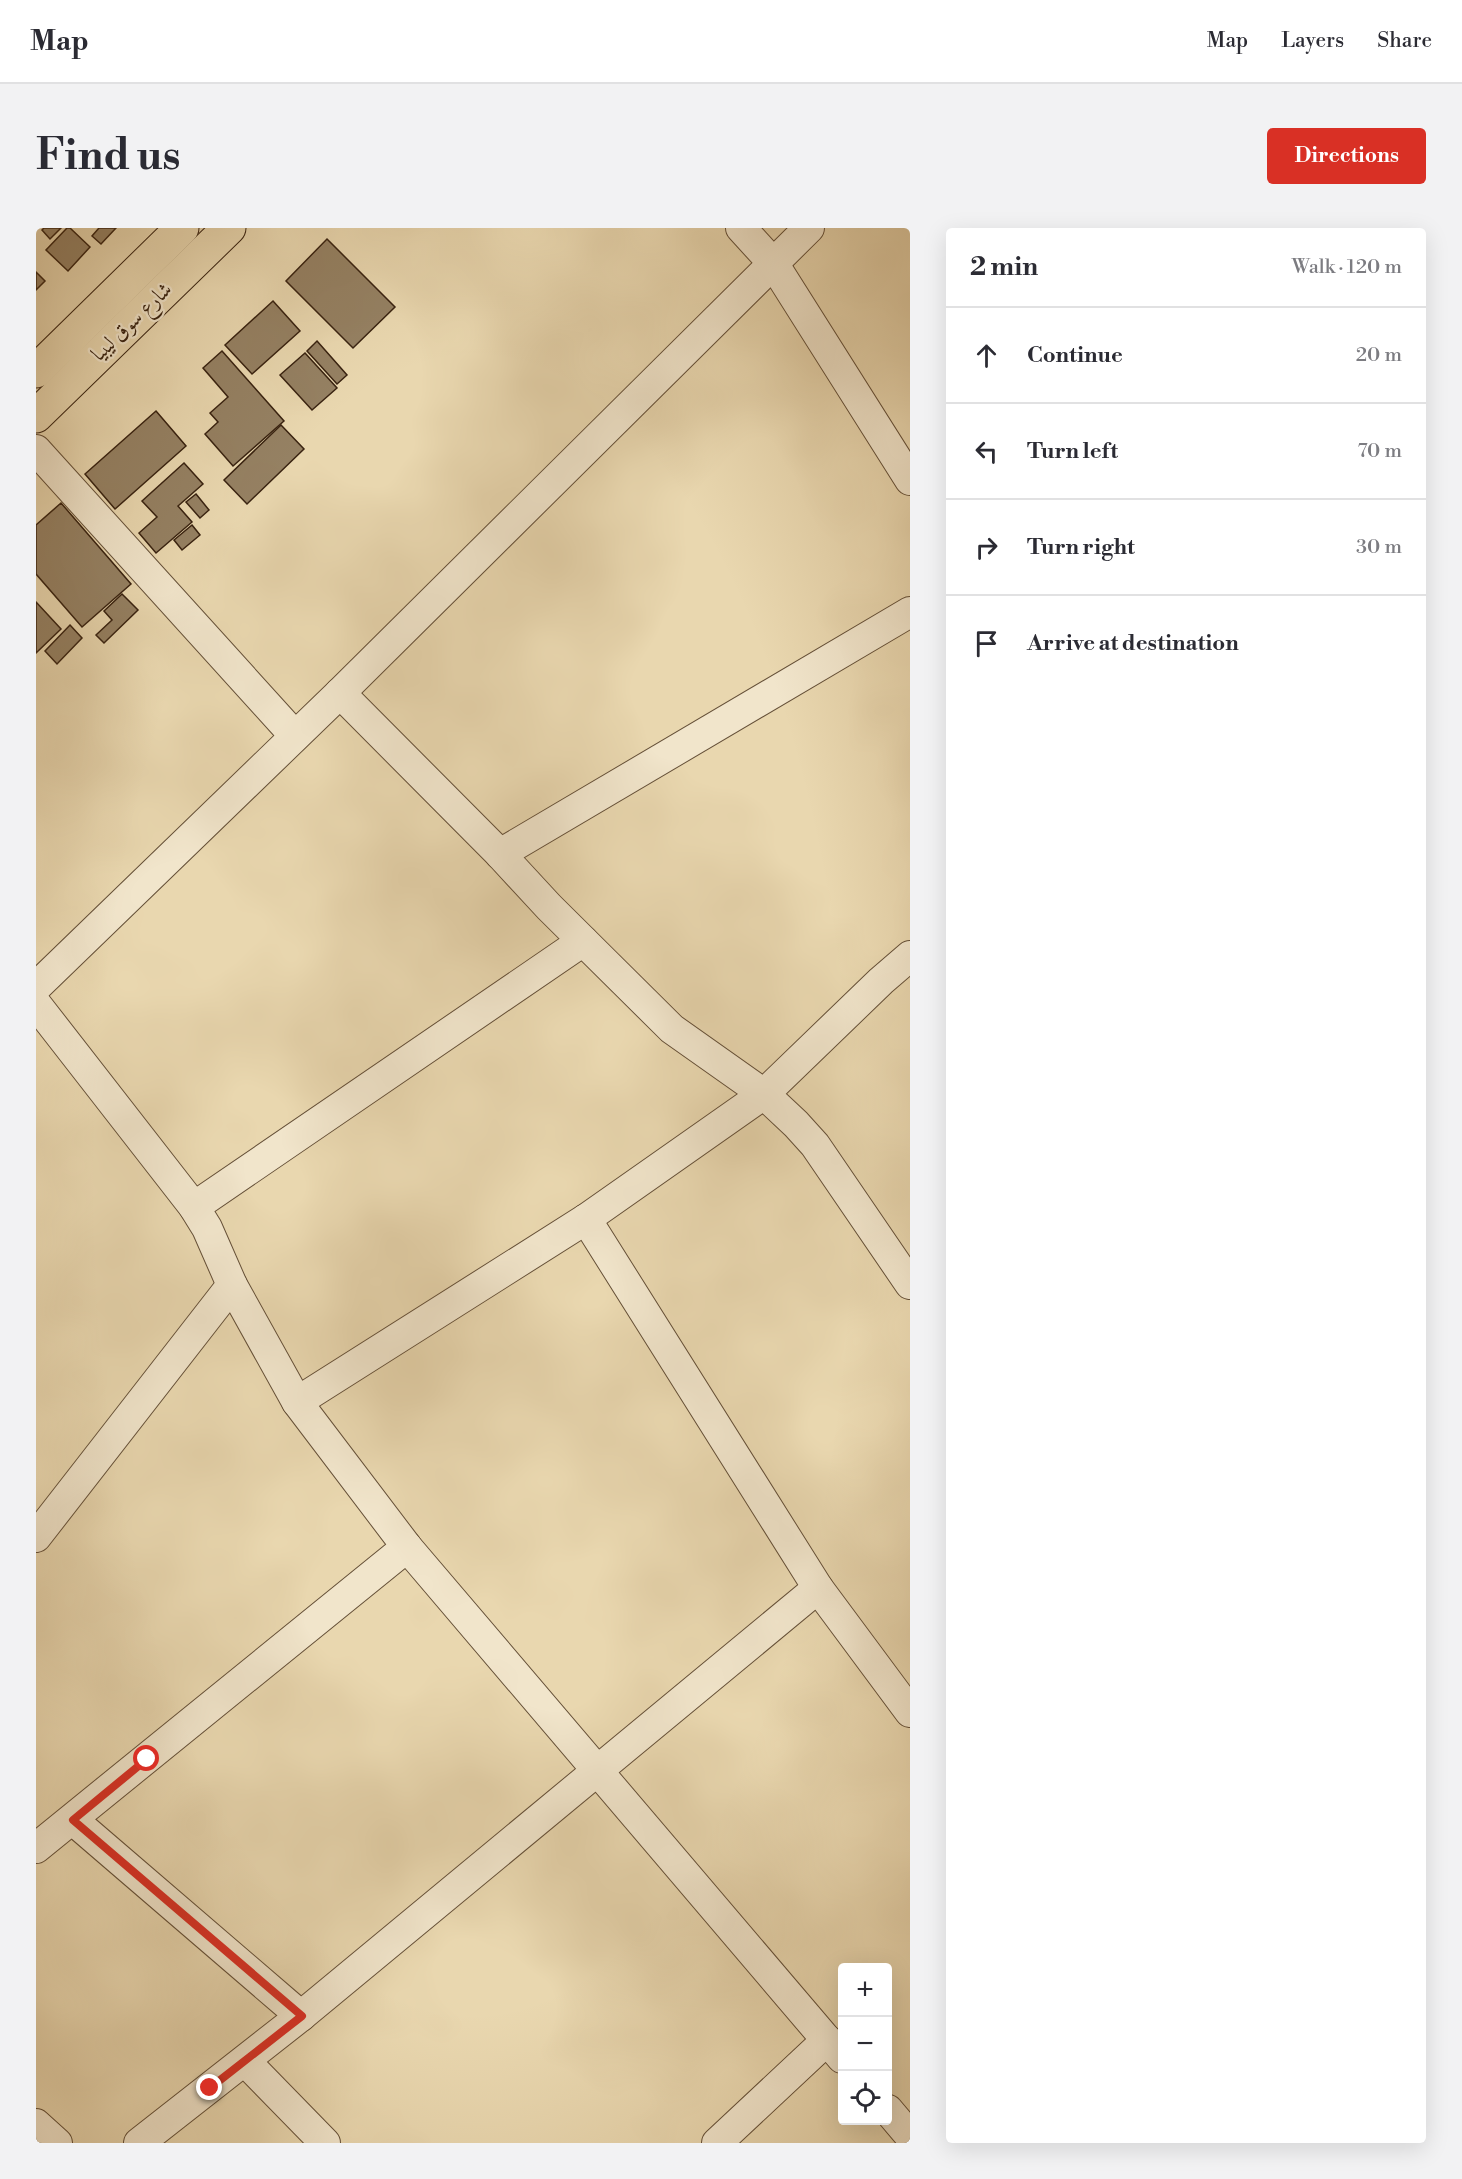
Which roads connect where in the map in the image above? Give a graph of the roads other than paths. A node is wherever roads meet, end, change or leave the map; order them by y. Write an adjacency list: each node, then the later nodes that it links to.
1 (180, 228): 6 (main road, شارع سوق ليبيا)
2 (229, 228): 7 (main road, شارع سوق ليبيا)
3 (741, 228): 5 (street)
4 (809, 228): 5 (street)
5 (773, 263): 9 (street); 11 (street)
6 (36, 371)
7 (36, 416)
8 (36, 450): 12 (street)
9 (908, 471)
10 (910, 612): 13 (street)
11 (340, 693): 12 (street); 13 (street)
12 (295, 736): 16 (street)
13 (500, 854): 14 (street)
14 (583, 941): 18 (street); 19 (street)
15 (910, 956): 18 (street)
16 (36, 987)
17 (36, 1004): 19 (street)
18 (764, 1094): 20 (street); 21 (street)
19 (194, 1207): 22 (street)
20 (586, 1220): 23 (street); 26 (street)
21 (910, 1284)
22 (232, 1285): 23 (street); 24 (street)
23 (297, 1402): 25 (street)
24 (36, 1537)
25 (407, 1547): 28 (street); 29 (street)
26 (818, 1588): 27 (street); 28 (street)
27 (910, 1712)
28 (597, 1771): 31 (street); 32 (street)
29 (73, 1820): 30 (street); 31 (street)
30 (36, 1848)
31 (302, 2016): 33 (street)
32 (835, 2049): 40 (street)
33 (245, 2061): 38 (street); 39 (street)
34 (892, 2115): 36 (street)
35 (36, 2124): 37 (street)
36 (910, 2136)
37 (57, 2143)
38 (139, 2143)
39 (325, 2143)
40 (717, 2143)

